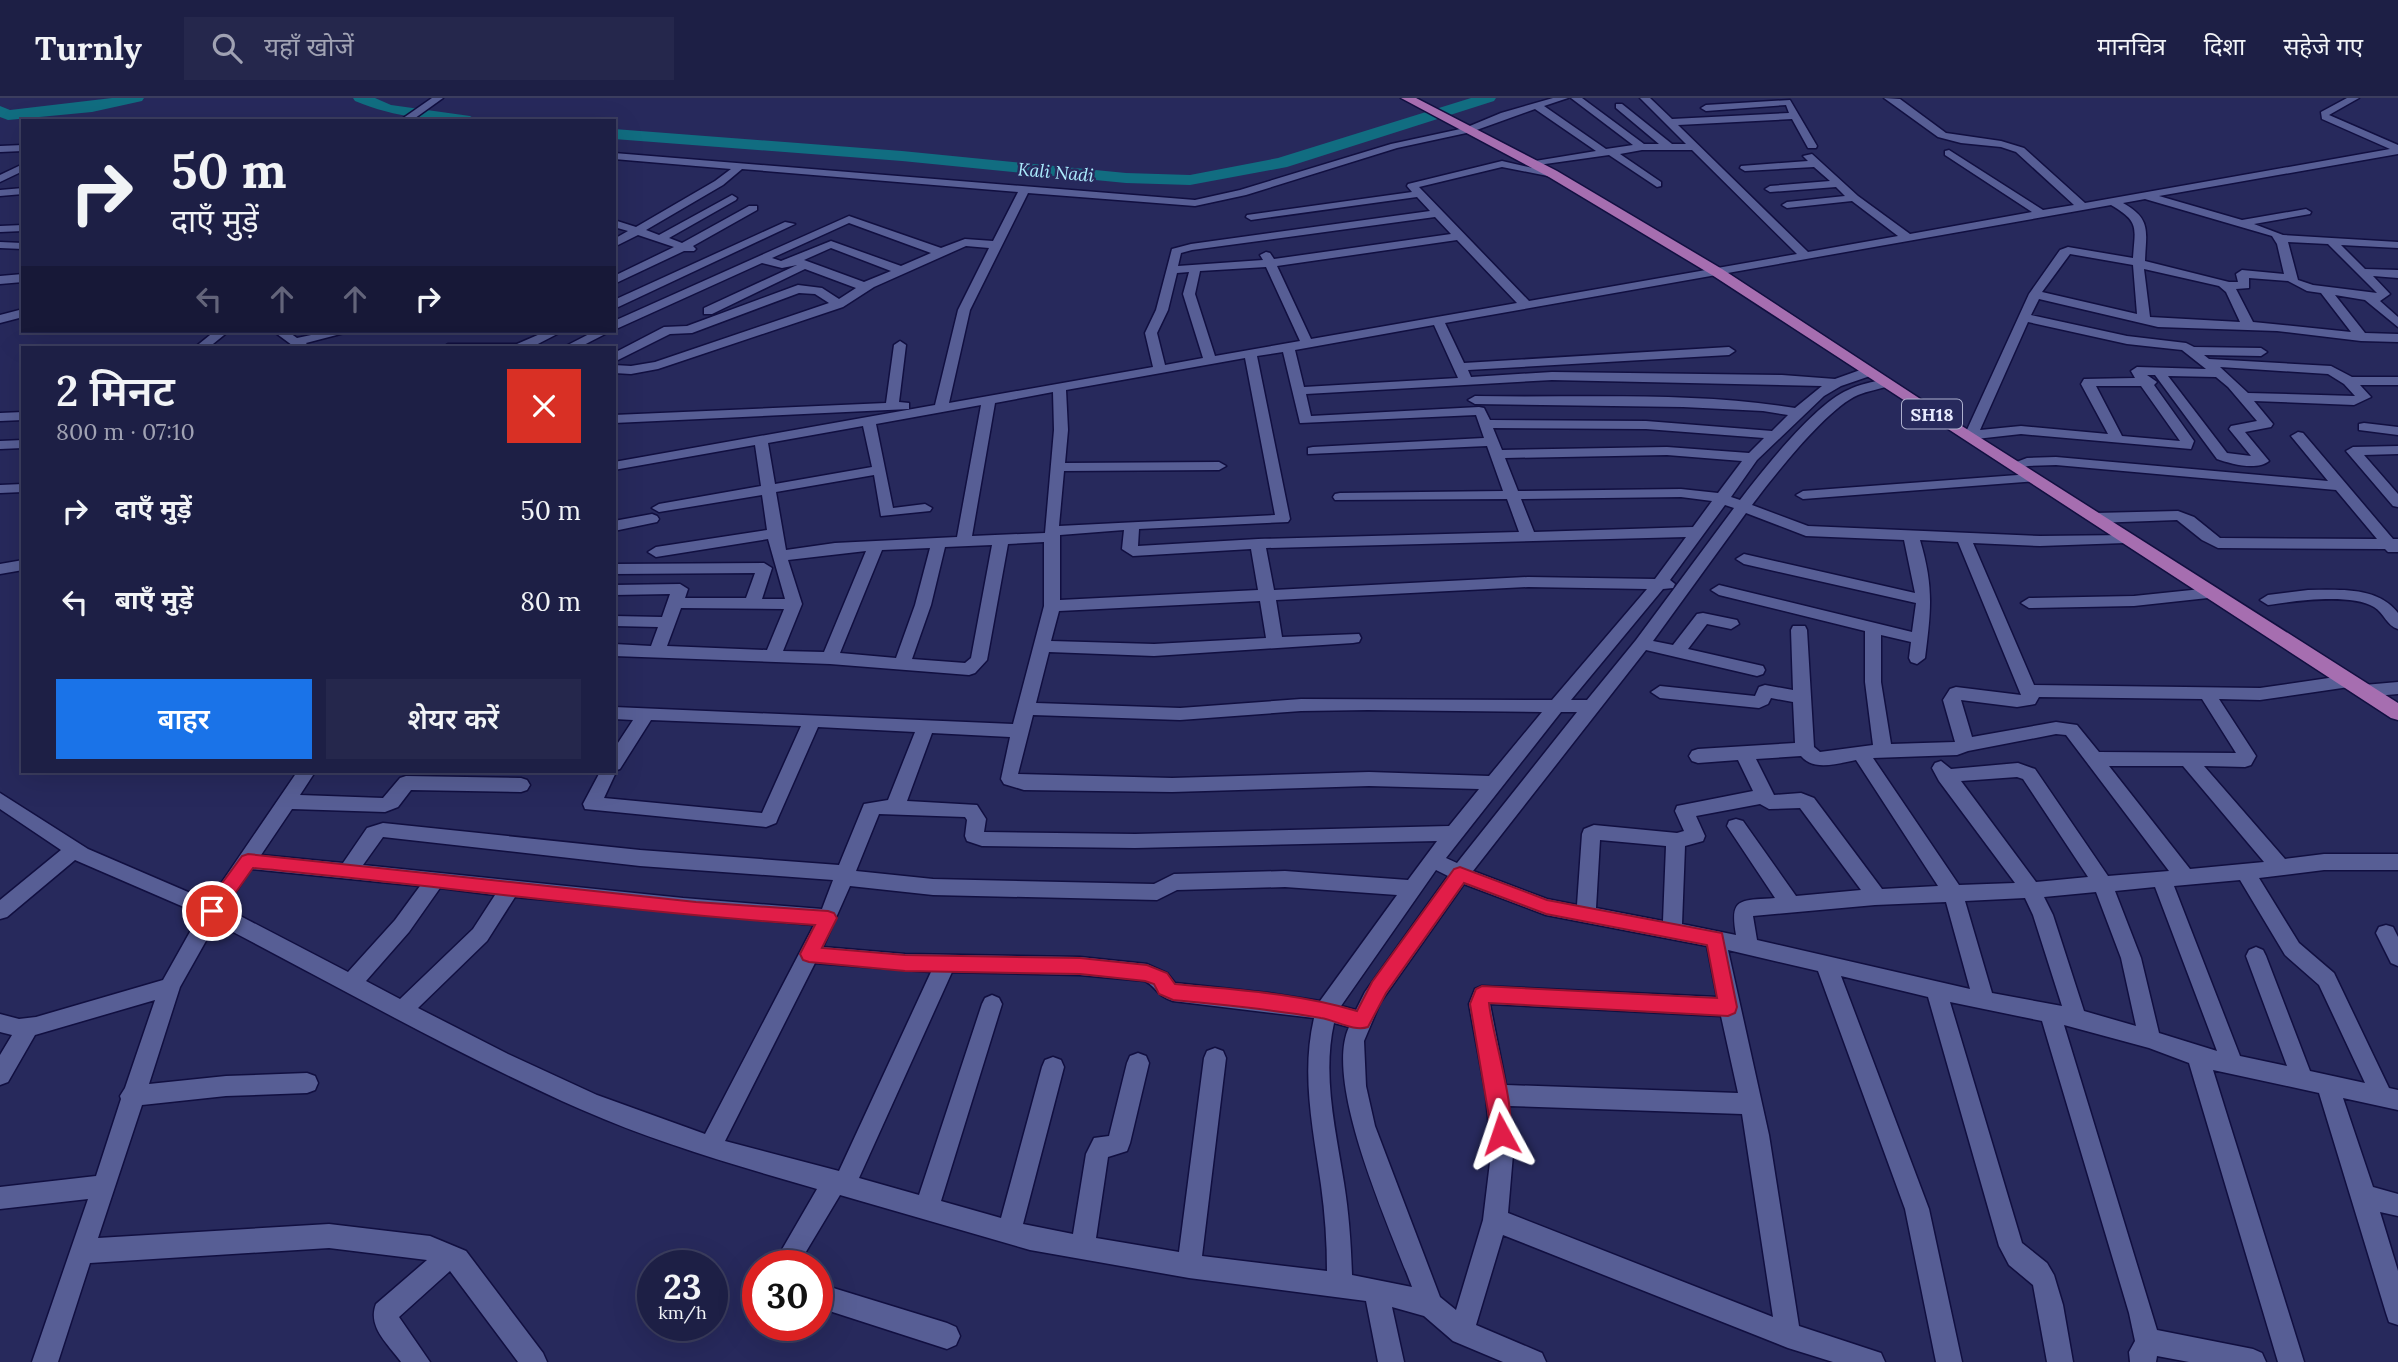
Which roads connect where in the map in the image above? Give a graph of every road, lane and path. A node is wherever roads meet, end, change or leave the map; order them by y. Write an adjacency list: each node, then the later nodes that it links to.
1 (439, 98): 14 (street)
2 (1407, 98): 17 (main road, SH18)
3 (1563, 98): 10 (street)
4 (1576, 98): 19 (street)
5 (1645, 98): 16 (street)
6 (1694, 98): 12 (street)
7 (1889, 98): 47 (street)
8 (2354, 98): 23 (street)
9 (1787, 100): 12 (street); 13 (street)
10 (1535, 106): 17 (street); 24 (street)
11 (1619, 106): 18 (street)
12 (1706, 108): 15 (street)
13 (1797, 116): 15 (street); 26 (street)
14 (407, 119)
15 (1710, 120): 16 (street)
16 (1670, 122): 20 (street)
17 (1463, 127): 28 (main road, SH18); 40 (street)
18 (1668, 146): 19 (street); 20 (street)
19 (1642, 147): 24 (street)
20 (1695, 147): 71 (street)
21 (21, 148): 22 (street)
22 (0, 149)
23 (2398, 150): 42 (street)
24 (1607, 152): 28 (street); 34 (street)
25 (1950, 153): 51 (street)
26 (1812, 155): 31 (street); 35 (street)
27 (616, 156): 29 (street)
28 (1535, 164): 32 (main road, SH18)
29 (740, 166): 36 (street); 57 (street)
30 (21, 168): 33 (street)
31 (1745, 168)
32 (1553, 174): 41 (street); 81 (main road, SH18)
33 (0, 179)
34 (1657, 184)
35 (1838, 184): 37 (street); 44 (street)
36 (1024, 190): 40 (street); 66 (street)
37 (1770, 190)
38 (21, 191): 39 (street)
39 (0, 193)
40 (1242, 193): 52 (street)
41 (1419, 194): 50 (street); 52 (street)
42 (2146, 196): 45 (street); 53 (street)
43 (732, 198): 62 (street)
44 (1854, 198): 46 (street); 59 (street)
45 (2114, 202): 47 (street); 75 (street)
46 (1787, 205)
47 (2084, 207): 51 (street)
48 (753, 208): 69 (street)
49 (2306, 212): 53 (street)
50 (1437, 213): 58 (street); 60 (street)
51 (2040, 213): 59 (street)
52 (1251, 216): 60 (street)
53 (2239, 223): 61 (street)
54 (616, 224): 57 (street)
55 (789, 224): 72 (street)
56 (11, 228): 65 (street)
57 (636, 231): 62 (street); 64 (street)
58 (1458, 236): 76 (street); 96 (street)
59 (1907, 237): 71 (street)
60 (1258, 238): 76 (street); 79 (street)
61 (2281, 238): 63 (street); 85 (street)
62 (660, 239): 69 (street)
63 (2332, 242): 67 (street); 82 (street)
64 (616, 243)
65 (0, 244): 68 (street)
66 (997, 245): 70 (street); 146 (street)
67 (2398, 245)
68 (21, 246)
69 (683, 247): 72 (street); 86 (street)
70 (940, 252): 73 (street); 78 (street)
71 (1806, 256): 81 (street)
72 (717, 258): 92 (street)
73 (761, 259): 74 (street); 104 (street)
74 (793, 260): 77 (street); 78 (street)
75 (2138, 262): 89 (street); 97 (street); 101 (street)
76 (1270, 263): 80 (street); 115 (street)
77 (807, 265): 90 (street); 106 (street)
78 (900, 270): 90 (street)
79 (1171, 270): 80 (street); 132 (street)
80 (1195, 270): 128 (street)
81 (1717, 272): 96 (street); 133 (main road, SH18)
82 (2362, 272): 83 (street); 93 (street)
83 (2398, 274)
84 (21, 278): 88 (street)
85 (2290, 278): 89 (street); 91 (street)
86 (616, 279)
87 (616, 280): 92 (street)
88 (0, 281)
89 (2228, 286): 105 (street)
90 (866, 287): 95 (street)
91 (2325, 290): 93 (street); 112 (street)
92 (636, 295): 94 (street)
93 (2369, 297): 98 (street)
94 (616, 304)
95 (839, 304): 106 (street); 131 (street)
96 (1526, 305): 102 (street)
97 (2029, 305): 101 (street); 123 (street); 158 (street)
98 (2391, 310): 103 (street)
99 (21, 313): 100 (street)
100 (0, 318)
101 (2144, 320): 105 (street)
102 (1438, 321): 115 (street); 129 (street)
103 (2398, 323)
104 (616, 325)
105 (2248, 325): 112 (street)
106 (672, 329): 127 (street)
107 (220, 333): 117 (street)
108 (282, 333): 118 (street)
109 (340, 333): 118 (street)
110 (553, 333): 119 (street)
111 (601, 333): 120 (street)
112 (2361, 337): 113 (street)
113 (2383, 337): 114 (street); 125 (street)
114 (2398, 338)
115 (1307, 343): 121 (street)
116 (900, 345): 148 (street)
117 (203, 346)
118 (299, 346)
119 (524, 346)
120 (572, 346)
121 (1288, 347): 126 (street); 142 (street)
122 (1729, 351): 129 (street)
123 (2193, 351): 124 (street); 130 (street)
124 (2261, 352)
125 (2398, 352)
126 (1250, 353): 128 (street); 187 (street)
127 (616, 357)
128 (1210, 361): 132 (street)
129 (1460, 367): 135 (street)
130 (2214, 368): 134 (street); 136 (street); 143 (street)
131 (616, 369)
132 (1160, 369): 141 (street)
133 (1868, 372): 139 (street); 140 (main road, SH18)
134 (2163, 377): 138 (street); 143 (street)
135 (1466, 381): 139 (street); 142 (street); 147 (street)
136 (2349, 381): 137 (street); 143 (street)
137 (2398, 381)
138 (2144, 382): 160 (street); 160 (street)
139 (1836, 383): 149 (street)
140 (1885, 383): 158 (main road, SH18); 183 (street)
141 (1059, 387): 144 (street); 171 (street)
142 (1297, 391): 147 (street)
143 (2244, 397)
144 (989, 400): 145 (street); 196 (street)
145 (961, 404): 146 (street); 153 (street)
146 (942, 405): 148 (street)
147 (1477, 405): 149 (street); 154 (street)
148 (892, 406): 152 (street)
149 (1798, 413): 157 (street)
150 (21, 416): 151 (street)
151 (0, 417)
152 (616, 419)
153 (869, 421): 161 (street); 172 (street)
154 (1486, 424): 157 (street); 164 (street)
155 (2364, 427): 156 (street)
156 (2398, 431)
157 (1776, 435): 167 (street)
158 (1969, 436): 160 (street); 170 (main road, SH18)
159 (2298, 436): 174 (street)
160 (2117, 439)
161 (761, 441): 168 (street); 177 (street)
162 (21, 444): 163 (street)
163 (0, 445)
164 (1496, 448): 166 (street); 167 (street); 178 (street)
165 (2398, 450): 182 (street)
166 (1313, 451)
167 (1752, 457): 181 (street)
168 (616, 466)
169 (1219, 466): 171 (street)
170 (2013, 466): 173 (main road, SH18); 174 (street)
171 (1058, 467): 190 (street)
172 (880, 470): 177 (street); 184 (street)
173 (2031, 478): 179 (street); 185 (main road, SH18)
174 (2340, 486): 200 (street)
175 (21, 488): 176 (street)
176 (0, 489)
177 (770, 489): 186 (street); 189 (street)
178 (1513, 495): 180 (street); 181 (street); 191 (street)
179 (1803, 495)
180 (1340, 496)
181 (1721, 498): 183 (street); 188 (street)
182 (2398, 503)
183 (1743, 506): 192 (street); 208 (street)
184 (925, 508)
185 (2095, 518): 193 (main road, SH18); 200 (street)
186 (616, 525)
187 (1132, 525): 190 (street); 198 (street)
188 (1695, 532): 191 (street); 207 (street)
189 (775, 533): 201 (street); 202 (street)
190 (1053, 534): 194 (street); 219 (street)
191 (1528, 536): 198 (street)
192 (1911, 537): 195 (street); 213 (street)
193 (2125, 538): 195 (street); 211 (main road, SH18)
194 (1001, 539): 196 (street); 237 (street)
195 (1965, 539): 241 (street)
196 (964, 542): 197 (street)
197 (938, 543): 199 (street); 237 (street)
198 (1258, 544): 212 (street)
199 (876, 546): 202 (street); 235 (street)
200 (2395, 547)
201 (656, 552)
202 (780, 556): 218 (street)
203 (1744, 559): 213 (street)
204 (21, 565): 205 (street)
205 (0, 569)
206 (616, 569): 217 (street)
207 (1660, 583): 208 (street); 212 (street); 246 (street)
208 (1685, 587): 229 (street)
209 (616, 590): 215 (street)
210 (1719, 590): 224 (street)
211 (2211, 593): 216 (street); 239 (main road, SH18)
212 (1266, 595): 219 (street); 228 (street)
213 (1924, 600): 227 (street)
214 (2268, 600): 223 (street)
215 (676, 603): 217 (street); 221 (street)
216 (2029, 603)
217 (752, 604): 218 (street)
218 (794, 604): 234 (street)
219 (1052, 606): 230 (street)
220 (616, 621): 221 (street)
221 (668, 622): 233 (street)
222 (1731, 624): 232 (street)
223 (2398, 624)
224 (1873, 628): 227 (street); 257 (street)
225 (1799, 630): 245 (street)
226 (1353, 638): 228 (street)
227 (1919, 639): 236 (street)
228 (1275, 643): 230 (street)
229 (1642, 644): 232 (street); 247 (street)
230 (1042, 646): 248 (street)
231 (616, 650): 233 (street)
232 (1670, 651): 238 (street)
233 (657, 652): 234 (street)
234 (773, 655): 235 (street)
235 (830, 658): 237 (street)
236 (1917, 658)
237 (902, 664)
238 (1757, 670)
239 (2349, 681): 242 (main road, SH18); 244 (street)
240 (2398, 688): 242 (street)
241 (2028, 691): 244 (street); 255 (street)
242 (2364, 691): 250 (main road, SH18)
243 (1660, 692): 245 (street)
244 (2207, 694): 263 (street)
245 (1801, 698): 256 (street)
246 (1558, 704): 247 (street); 248 (street); 268 (street)
247 (1591, 706): 288 (street)
248 (1027, 709): 254 (street)
249 (616, 713): 251 (street)
250 (2398, 713)
251 (646, 714): 252 (street); 264 (street)
252 (812, 720): 253 (street); 266 (street)
253 (926, 726): 254 (street); 273 (street)
254 (1020, 731): 268 (street)
255 (1963, 745): 258 (street); 262 (street)
256 (1805, 749): 259 (street); 260 (street)
257 (1883, 750): 258 (street); 260 (street)
258 (1930, 751): 267 (street)
259 (1744, 753): 261 (street); 270 (street)
260 (1861, 753): 293 (street)
261 (1698, 757)
262 (2095, 759): 263 (street); 285 (street)
263 (2188, 760): 281 (street)
264 (616, 761)
265 (305, 773): 272 (street)
266 (608, 773)
267 (1945, 776): 289 (street); 292 (street)
268 (1495, 783): 275 (street)
269 (521, 785): 272 (street)
270 (1764, 796): 276 (street); 294 (street)
271 (0, 800): 277 (street)
272 (287, 802): 279 (street)
273 (895, 807): 275 (street); 284 (street)
274 (1736, 826): 295 (street)
275 (1457, 833): 278 (street)
276 (1679, 840): 298 (street); 300 (street)
277 (75, 849): 296 (street); 297 (street)
278 (1433, 860): 288 (street); 291 (street)
279 (248, 861): 282 (street); 297 (street)
280 (2398, 862): 281 (street)
281 (2280, 867): 283 (street)
282 (349, 870): 284 (street); 287 (street)
283 (2245, 872): 285 (street); 334 (street)
284 (846, 876): 291 (street); 299 (street)
285 (2184, 876): 286 (street)
286 (2161, 877): 289 (street); 326 (street)
287 (436, 879): 290 (street); 309 (street)
288 (1474, 880): 298 (street); 319 (street)
289 (2103, 884): 292 (street); 322 (street)
290 (510, 888): 299 (street); 315 (street)
291 (1412, 888): 316 (street)
292 (2031, 890): 293 (street); 318 (street)
293 (1953, 893): 294 (street); 312 (street)
294 (1877, 897): 295 (street)
295 (1791, 905): 303 (street)
296 (0, 911)
297 (212, 911): 309 (street); 310 (street)
298 (1586, 915): 300 (street)
299 (828, 918): 304 (street)
300 (1672, 931): 302 (street)
301 (2386, 933): 306 (street)
302 (1716, 939): 303 (street); 314 (street)
303 (1748, 947): 308 (street)
304 (809, 954): 307 (street); 336 (street)
305 (2256, 956): 329 (street)
306 (2398, 957)
307 (945, 965): 316 (street); 337 (street)
308 (1826, 965): 311 (street); 366 (street)
309 (351, 983): 315 (street)
310 (170, 987): 321 (street); 333 (street)
311 (1936, 989): 312 (street); 367 (street)
312 (1984, 1001): 317 (street)
313 (992, 1004): 342 (street)
314 (1728, 1007): 332 (street); 335 (street)
315 (402, 1010): 336 (street)
316 (1326, 1010): 319 (street); 350 (street)
317 (2050, 1013): 318 (street); 358 (street)
318 (2076, 1018): 322 (street)
319 (1361, 1021): 353 (street)
320 (0, 1023): 321 (street)
321 (28, 1028): 328 (street)
322 (2150, 1039): 323 (street)
323 (2197, 1057): 326 (street); 369 (street)
324 (1215, 1058): 349 (street)
325 (1138, 1063): 345 (street)
326 (2232, 1063): 329 (street)
327 (1053, 1067): 344 (street)
328 (0, 1075)
329 (2302, 1078): 331 (street)
330 (307, 1083): 333 (street)
331 (2326, 1083): 334 (street); 339 (street)
332 (1497, 1095): 335 (street); 343 (street)
333 (131, 1096): 338 (street)
334 (2390, 1098)
335 (1751, 1104): 356 (street)
336 (710, 1147): 337 (street)
337 (840, 1183): 342 (street); 346 (street)
338 (103, 1186): 340 (street); 347 (street)
339 (2364, 1196): 341 (street); 354 (street)
340 (0, 1198)
341 (2398, 1205)
342 (927, 1208): 344 (street)
343 (1495, 1220): 355 (street); 356 (street)
344 (1009, 1232): 345 (street)
345 (1083, 1247): 349 (street)
346 (795, 1250)
347 (83, 1251): 348 (street); 360 (street)
348 (450, 1255): 361 (street); 362 (street)
349 (1189, 1266): 350 (street)
350 (1340, 1285): 351 (street)
351 (1376, 1290): 353 (street); 363 (street)
352 (833, 1300): 357 (street)
353 (1431, 1305): 355 (street)
354 (2398, 1313)
355 (1462, 1332): 364 (street)
356 (1788, 1335): 359 (street)
357 (947, 1336)
358 (2146, 1353): 368 (street)
359 (1826, 1355): 365 (street)
360 (45, 1362)
361 (417, 1362)
362 (534, 1362)
363 (1391, 1362)
364 (1533, 1362)
365 (1872, 1362)
366 (1949, 1362)
367 (2060, 1362)
368 (2253, 1362)
369 (2291, 1362)

